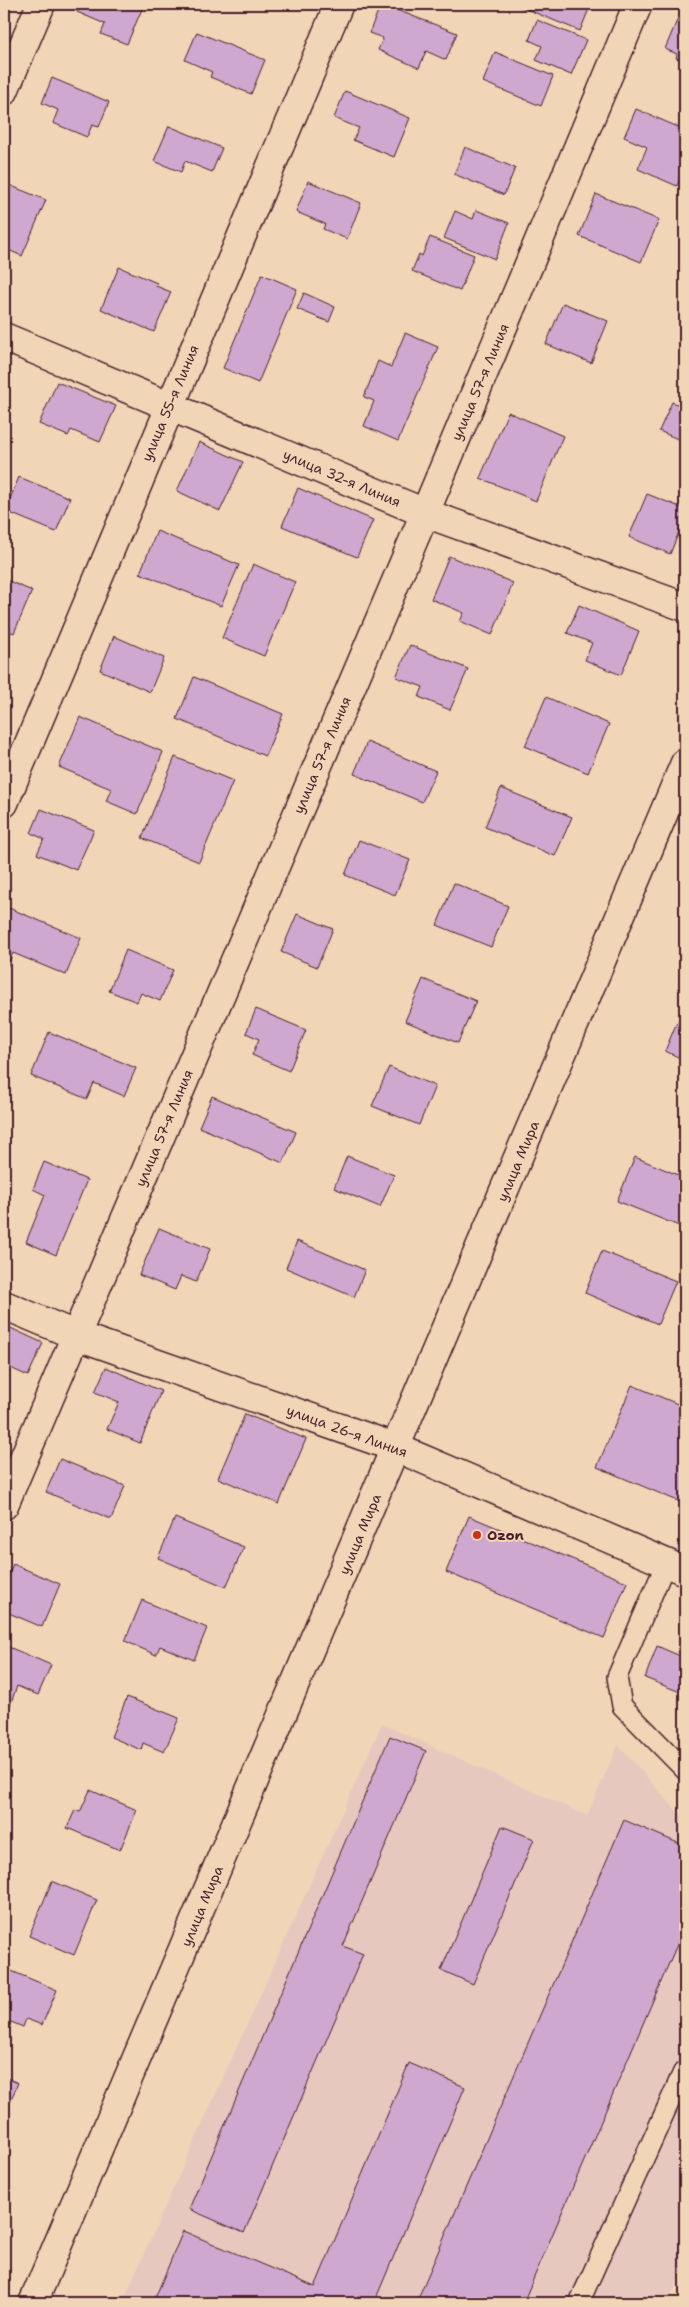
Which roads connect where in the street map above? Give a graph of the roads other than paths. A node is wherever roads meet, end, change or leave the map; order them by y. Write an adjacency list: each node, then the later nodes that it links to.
1 (41, 4): 4 (street)
2 (339, 4): 6 (street, улица 55-я Линия)
3 (638, 4): 7 (street, улица 57-я Линия)
4 (4, 91)
5 (4, 337): 6 (street, улица 32-я Линия)
6 (169, 406): 7 (street, улица 32-я Линия); 10 (street, улица 55-я Линия)
7 (425, 513): 8 (street, улица 32-я Линия); 12 (street, улица 57-я Линия)
8 (685, 607)
9 (685, 763): 13 (street, улица Мира)
10 (4, 803)
11 (4, 1305): 12 (street, улица 26-я Линия)
12 (75, 1335): 13 (street, улица 26-я Линия); 14 (street, улица 57-я Линия)
13 (396, 1448): 15 (street, улица 26-я Линия); 18 (street, улица Мира)
14 (4, 1505)
15 (675, 1567): 16 (lane)
16 (685, 1770)
17 (683, 2072): 19 (lane)
18 (33, 2303)
19 (579, 2303)

